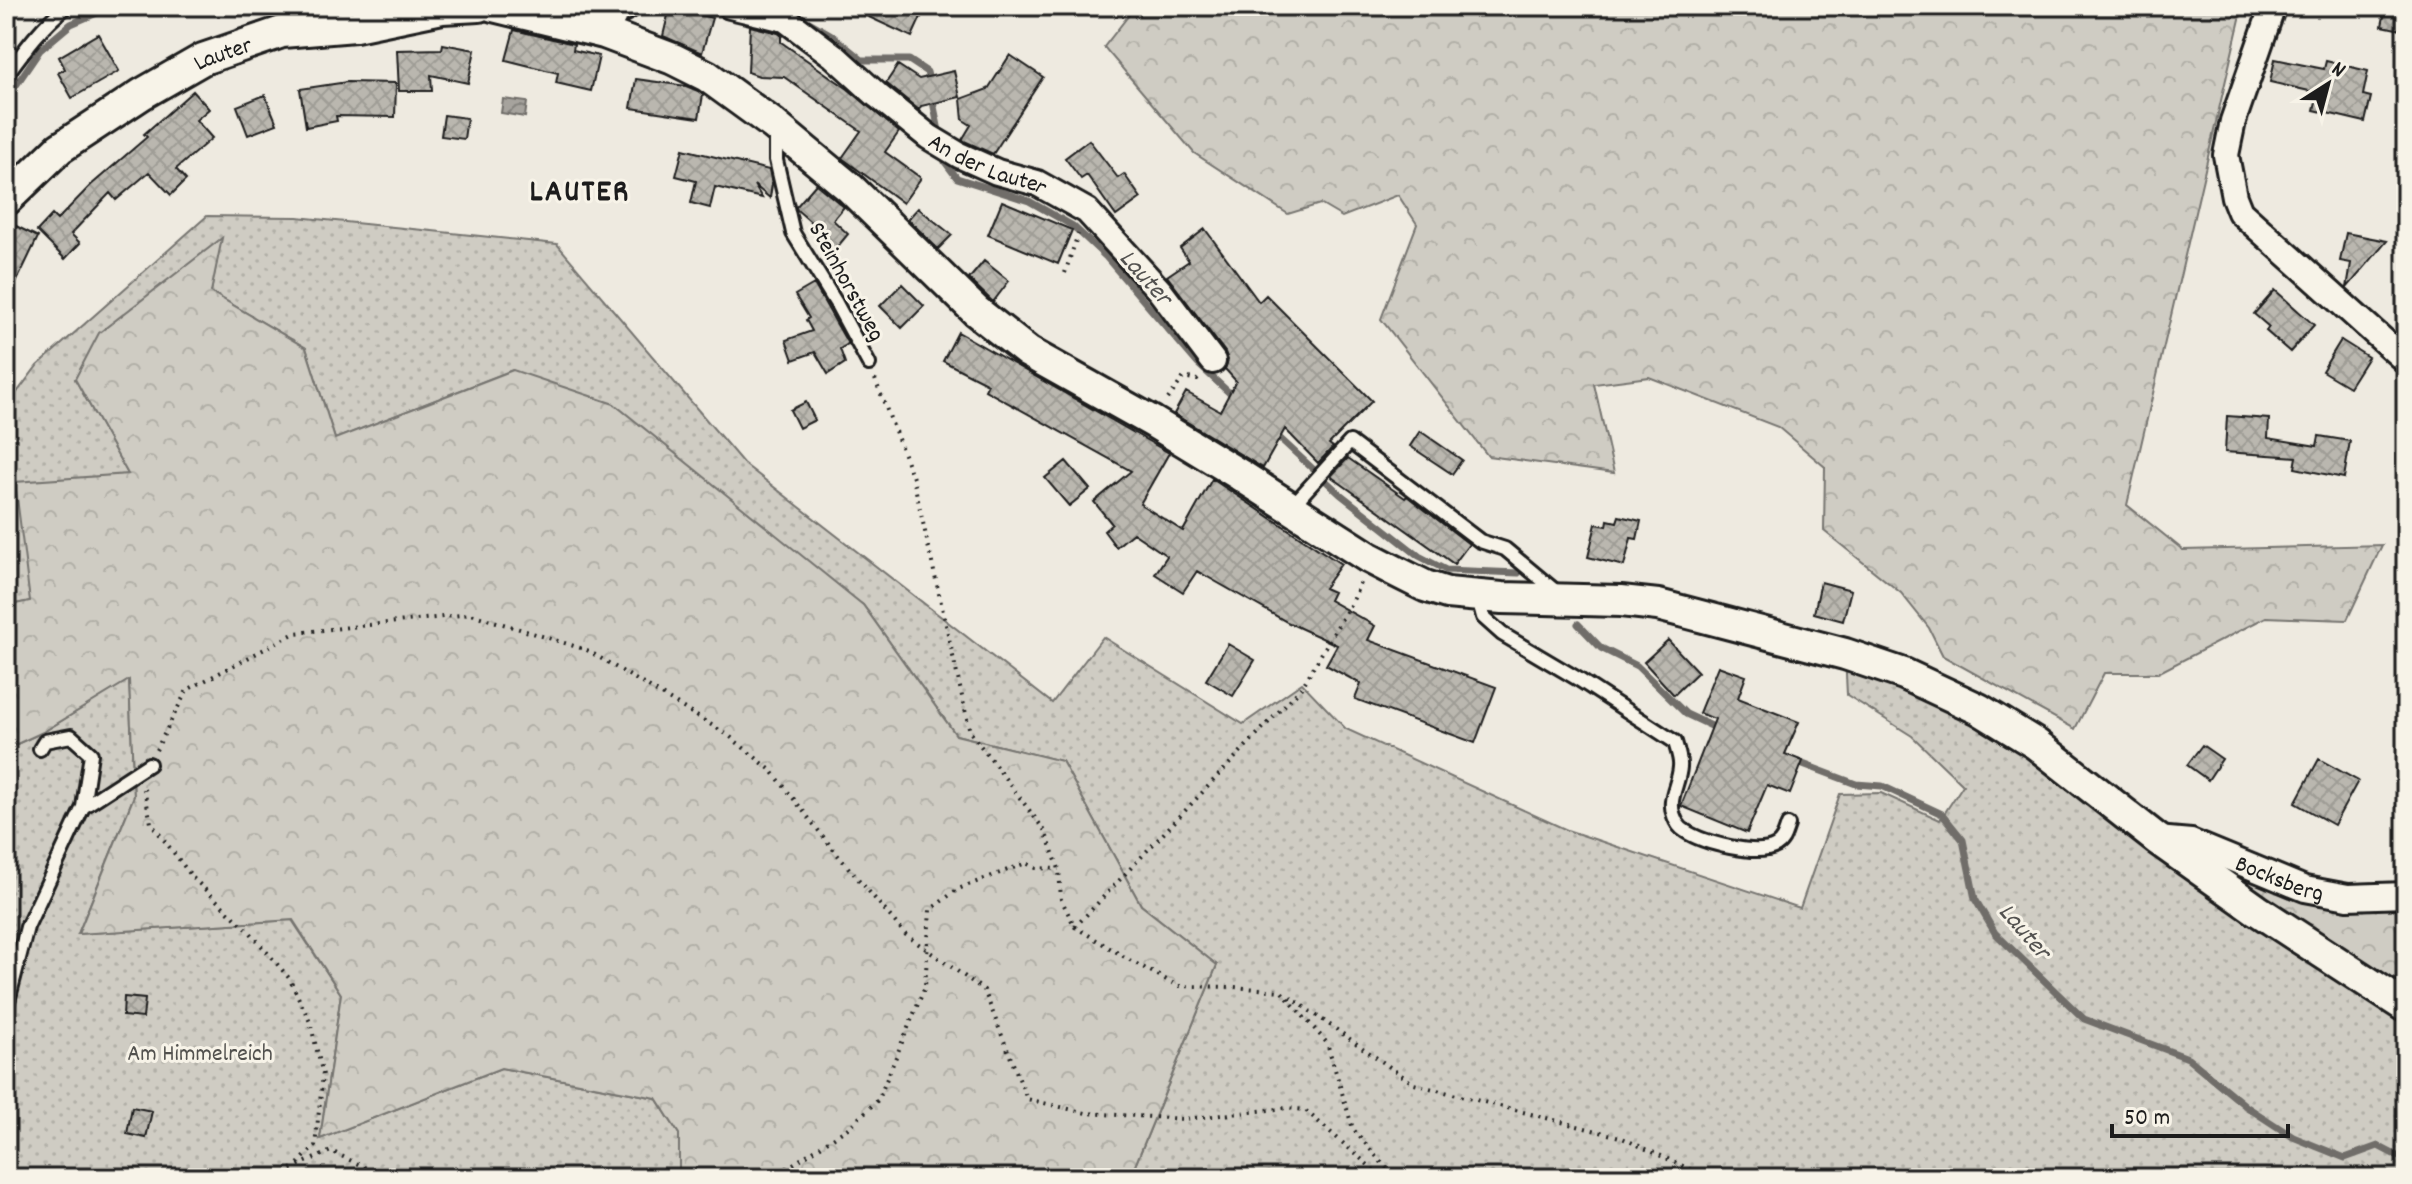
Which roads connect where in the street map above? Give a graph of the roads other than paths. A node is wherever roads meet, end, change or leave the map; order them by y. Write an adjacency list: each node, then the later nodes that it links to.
1 (67, 6): 8 (lane)
2 (479, 6): 10 (street, Lauter)
3 (493, 6): 7 (street)
4 (628, 6): 7 (street)
5 (730, 6): 11 (street, An der Lauter)
6 (2273, 6): 12 (street)
7 (604, 33): 9 (street)
8 (6, 75)
9 (773, 124): 13 (lane, Steinhorstweg); 14 (street)
10 (6, 200)
11 (1213, 361)
12 (2406, 361)
13 (869, 364)
14 (1300, 497): 15 (street); 16 (lane)
15 (1477, 595): 16 (street); 20 (lane)
16 (1564, 599): 21 (street)
17 (40, 749): 19 (lane)
18 (149, 764): 19 (lane)
19 (83, 807): 24 (lane)
20 (1788, 825)
21 (2157, 839): 22 (street, Bocksberg); 23 (street)
22 (2406, 895)
23 (2406, 1007)
24 (6, 1009)

